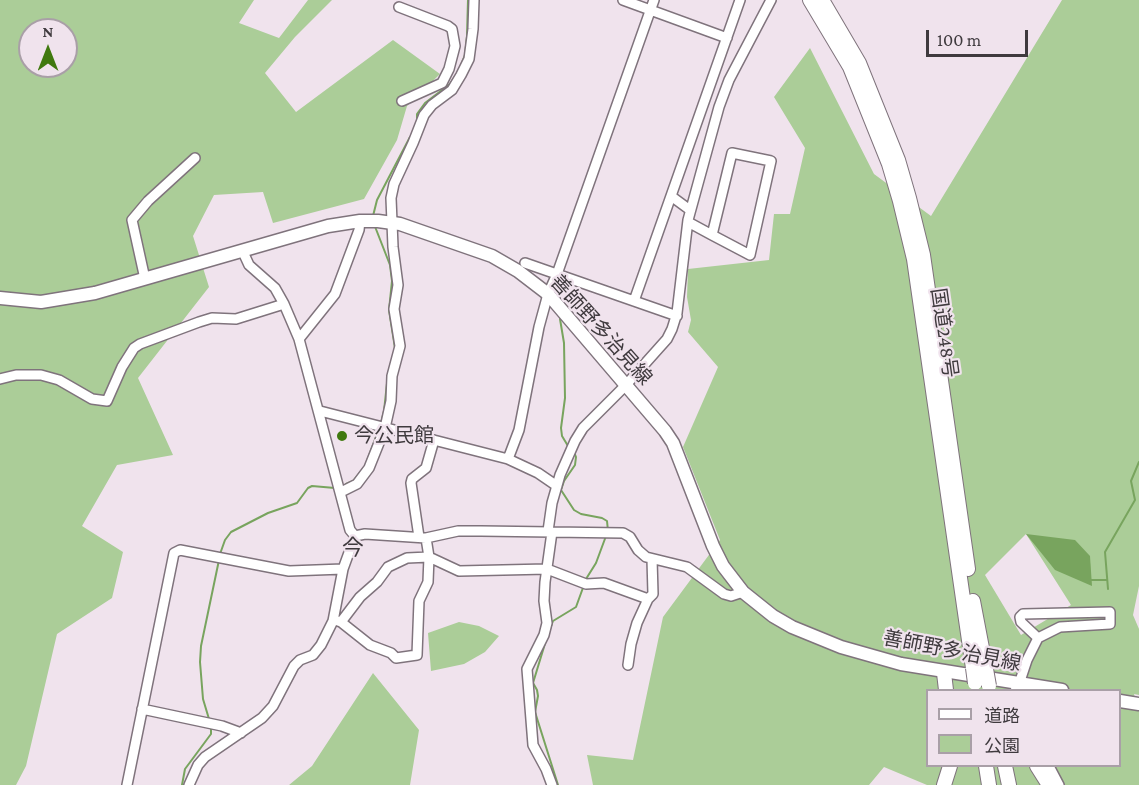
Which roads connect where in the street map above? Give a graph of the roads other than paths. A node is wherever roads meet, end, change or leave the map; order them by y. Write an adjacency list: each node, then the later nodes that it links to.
1 (474, 0): 13 (street)
2 (623, 0): 9 (street)
3 (741, 0): 10 (street)
4 (771, 0): 18 (street)
5 (805, 0): 11 (highway)
6 (810, 0): 11 (highway, 国道248号)
7 (822, 0): 53 (highway, 国道248号)
8 (399, 7): 12 (street)
9 (654, 7): 10 (street); 25 (street)
10 (727, 38): 17 (street)
11 (846, 59): 53 (highway, 国道248号)
12 (442, 83): 13 (street); 15 (street)
13 (449, 92): 15 (street)
14 (402, 101): 15 (street)
15 (420, 105): 21 (street)
16 (195, 158): 26 (street)
17 (671, 196): 18 (street); 29 (street)
18 (690, 210): 20 (street)
19 (369, 221): 21 (main road, 善師野多治見線); 23 (main road, 善師野多治見線); 32 (street)
20 (687, 222): 22 (street); 31 (street)
21 (392, 223): 27 (main road, 善師野多治見線); 36 (street)
22 (712, 235): 22 (street)
23 (243, 252): 26 (main road, 善師野多治見線); 30 (street)
24 (525, 263): 25 (street)
25 (561, 275): 27 (street); 29 (street)
26 (145, 279): 28 (main road, 善師野多治見線)
27 (548, 294): 34 (main road, 善師野多治見線); 38 (street)
28 (0, 298)
29 (634, 301): 31 (street)
30 (284, 304): 32 (street); 33 (street)
31 (677, 316): 34 (street)
32 (299, 339): 35 (street)
33 (0, 380)
34 (625, 386): 39 (street); 48 (main road, 善師野多治見線)
35 (320, 411): 36 (street); 40 (street)
36 (382, 427): 37 (street); 40 (street)
37 (434, 440): 38 (street); 43 (street)
38 (508, 459): 39 (street)
39 (557, 486): 41 (street)
40 (341, 492): 42 (street)
41 (550, 531): 43 (street); 45 (street); 47 (street)
42 (354, 536): 43 (street); 46 (street)
43 (423, 538): 44 (street)
44 (429, 557): 47 (street); 50 (street); 50 (street)
45 (651, 559): 48 (street); 49 (street)
46 (343, 569): 50 (street); 61 (street)
47 (547, 569): 49 (street); 72 (street)
48 (743, 592): 54 (main road, 善師野多治見線)
49 (648, 599): 52 (street)
50 (337, 621): 62 (street)
51 (1038, 638): 51 (street); 55 (street)
52 (628, 665)
53 (980, 669): 56 (highway, 国道248号, bridge)
54 (944, 673): 55 (main road, 善師野多治見線); 57 (highway)
55 (1019, 687): 58 (main road, 善師野多治見線)
56 (981, 688)
57 (946, 689)
58 (1046, 689)
59 (1121, 701): 60 (main road)
60 (1139, 704)
61 (142, 708): 62 (street); 70 (street)
62 (241, 733): 71 (street)
63 (949, 767): 73 (highway)
64 (979, 767): 74 (highway)
65 (986, 767): 75 (highway)
66 (996, 767): 76 (highway)
67 (1005, 767): 77 (highway)
68 (1038, 767): 78 (highway)
69 (1050, 767): 79 (street)
70 (127, 785)
71 (189, 785)
72 (552, 785)
73 (944, 785)
74 (981, 785)
75 (989, 785)
76 (999, 785)
77 (1009, 785)
78 (1049, 785)
79 (1059, 785)

